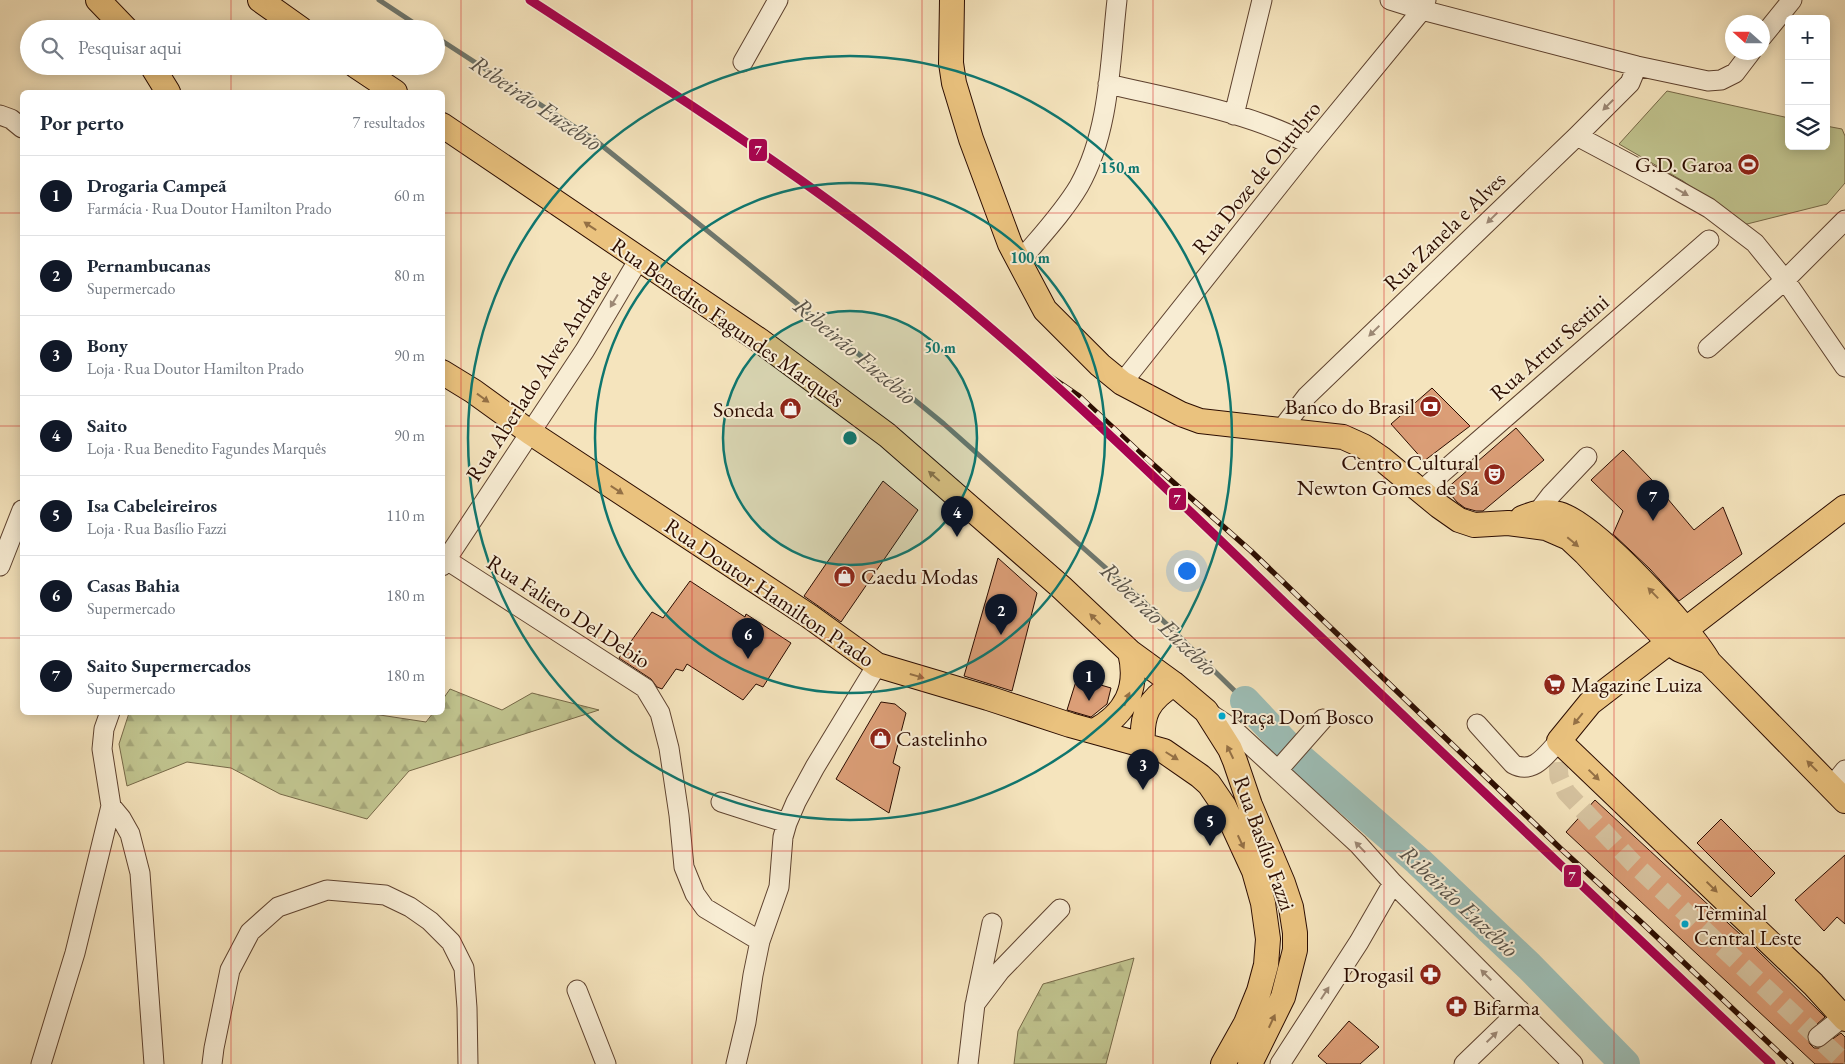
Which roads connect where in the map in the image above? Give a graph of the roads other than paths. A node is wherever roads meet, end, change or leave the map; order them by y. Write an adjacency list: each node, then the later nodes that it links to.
1 (98, 0): 10 (main road)
2 (260, 0): 11 (main road)
3 (778, 0): 14 (street)
4 (952, 0): 30 (main road)
5 (1118, 0): 18 (street)
6 (1262, 0): 22 (street)
7 (1390, 0): 9 (street)
8 (1792, 0): 12 (street)
9 (1424, 5): 15 (street); 26 (street, Rua Doze de Outubro)
10 (117, 20)
11 (288, 20)
12 (1770, 27)
13 (1745, 60): 15 (street)
14 (743, 62)
15 (1637, 66): 25 (street, Rua Zanela e Alves, one-way to 25)
16 (158, 75): 19 (main road)
17 (370, 75): 20 (main road)
18 (1108, 84): 22 (street); 30 (street)
19 (167, 90)
20 (392, 90)
21 (0, 115): 23 (street)
22 (1234, 115): 26 (street)
23 (20, 126)
24 (445, 127): 29 (main road, Rua Benedito Fagundes Marquês, one-way to 24)
25 (1577, 136): 31 (street, one-way to 31); 36 (street, Rua Zanela e Alves, one-way to 36)
26 (1311, 145): 35 (street, Rua Doze de Outubro)
27 (1845, 220): 31 (street)
28 (1709, 240): 39 (street, Rua Artur Sestini)
29 (640, 259): 37 (street, Rua Aberlado Alves Andrade, one-way to 37); 47 (main road, Rua Benedito Fagundes Marquês, one-way to 29)
30 (1020, 261): 35 (main road)
31 (1785, 280): 32 (street); 33 (street)
32 (1708, 348)
33 (1845, 367)
34 (445, 374): 37 (main road, Rua Doutor Hamilton Prado, one-way to 37)
35 (1122, 383): 36 (main road)
36 (1281, 430): 39 (main road)
37 (531, 433): 43 (street, Rua Aberlado Alves Andrade); 48 (main road, Rua Doutor Hamilton Prado, one-way to 48)
38 (1587, 457): 42 (street)
39 (1421, 491): 42 (main road)
40 (1845, 506): 46 (main road)
41 (20, 515): 45 (street)
42 (1524, 521): 46 (main road)
43 (445, 560)
44 (445, 562): 66 (street, Rua Faliero Del Debio)
45 (0, 566)
46 (1677, 636): 56 (main road, one-way to 56); 59 (main road, one-way to 46)
47 (1130, 652): 49 (main road, Rua Benedito Fagundes Marquês); 54 (main road, one-way to 47)
48 (877, 665): 54 (main road, Rua Doutor Hamilton Prado, one-way to 54); 62 (street)
49 (1174, 684): 50 (main road, Rua Benedito Fagundes Marquês); 55 (main road)
50 (1206, 711): 57 (street); 80 (main road, Rua Basílio Fazzi, one-way to 50)
51 (109, 715): 61 (street)
52 (1318, 724): 57 (street)
53 (1478, 724): 56 (street)
54 (1094, 732): 55 (main road, Rua Doutor Hamilton Prado)
55 (1144, 744): 58 (main road, Rua Doutor Hamilton Prado, one-way to 58)
56 (1558, 752): 70 (main road, one-way to 70)
57 (1278, 770): 63 (street, one-way to 57)
58 (1209, 784): 79 (main road, Rua Basílio Fazzi, one-way to 79)
59 (1841, 786)
60 (721, 802): 62 (street)
61 (111, 806): 72 (street); 73 (street)
62 (787, 823): 66 (street)
63 (1393, 883): 69 (street, one-way to 63); 81 (street, one-way to 63)
64 (1060, 909): 68 (street)
65 (992, 922): 68 (street)
66 (760, 941): 77 (street)
67 (577, 990): 76 (street)
68 (975, 1004): 78 (street)
69 (1520, 1010): 82 (street, one-way to 69); 83 (street)
70 (1844, 1017): 71 (street)
71 (1818, 1038)
72 (41, 1064)
73 (154, 1064)
74 (212, 1064): 75 (street)
75 (468, 1064)
76 (606, 1064)
77 (736, 1064)
78 (968, 1064)
79 (1223, 1064)
80 (1250, 1064)
81 (1280, 1064)
82 (1464, 1064)
83 (1573, 1064)

